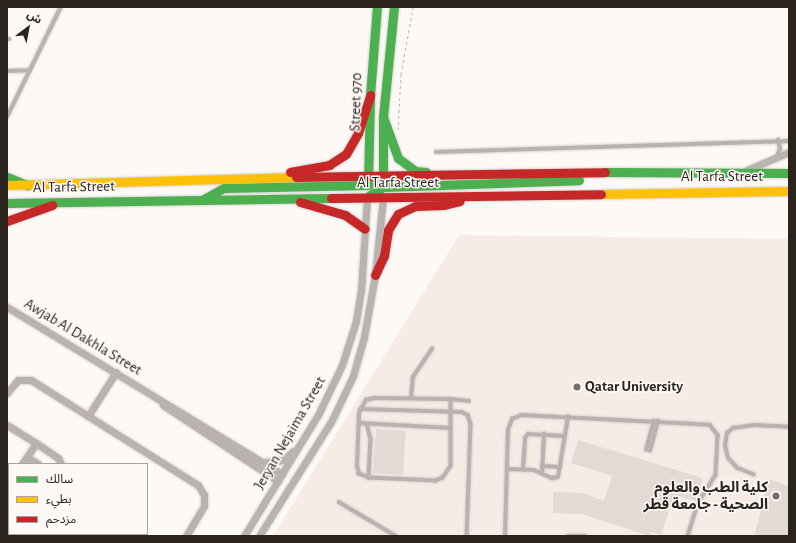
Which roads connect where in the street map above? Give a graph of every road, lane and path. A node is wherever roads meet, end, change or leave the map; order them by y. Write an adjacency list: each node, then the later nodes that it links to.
1 (61, 7): 5 (lane)
2 (377, 7): 7 (main road, Street 970)
3 (413, 7): 10 (path)
4 (394, 8): 9 (main road, Street 970)
5 (30, 70): 6 (lane); 8 (lane)
6 (7, 71)
7 (370, 95): 22 (main road); 23 (main road, Street 970)
8 (7, 117)
9 (383, 117): 20 (main road); 21 (main road, Street 970)
10 (398, 135)
11 (778, 140): 12 (lane); 13 (lane); 15 (lane)
12 (789, 141)
13 (436, 152)
14 (789, 152): 15 (street)
15 (773, 161): 17 (street)
16 (618, 172): 17 (main road, Al Tarfa Street); 20 (main road, Al Tarfa Street); 26 (main road)
17 (740, 172): 18 (main road, Al Tarfa Street)
18 (789, 173)
19 (7, 176): 25 (main road, Al Tarfa Street)
20 (433, 176): 21 (main road, Al Tarfa Street)
21 (383, 177): 23 (main road); 26 (main road, Street 970)
22 (261, 178): 23 (main road, Al Tarfa Street); 25 (main road, Al Tarfa Street)
23 (368, 181): 29 (main road, Street 970); 33 (main road)
24 (7, 185): 25 (main road, Al Tarfa Street)
25 (27, 185)
26 (383, 187): 29 (main road); 30 (main road, Street 970)
27 (789, 191): 28 (main road, Al Tarfa Street)
28 (468, 196): 30 (main road, Al Tarfa Street); 37 (main road)
29 (367, 197): 30 (main road, Al Tarfa Street); 31 (main road, Al Tarfa Street); 36 (street, Jeryan Nejaima Street)
30 (382, 197): 37 (street, Jeryan Nejaima Street)
31 (286, 198): 33 (main road, Al Tarfa Street); 36 (main road)
32 (66, 200): 33 (main road, Al Tarfa Street); 34 (main road, Al Tarfa Street); 35 (main road)
33 (202, 200)
34 (7, 203)
35 (8, 222)
36 (365, 229): 48 (street, Jeryan Nejaima Street)
37 (375, 275): 78 (street, Jeryan Nejaima Street)
38 (7, 307): 40 (street, Awjab Al Dakhla Street)
39 (432, 349): 43 (lane)
40 (116, 372): 41 (street, Awjab Al Dakhla Street); 49 (street)
41 (144, 390): 62 (street, Awjab Al Dakhla Street); 74 (street, Awjab Al Dakhla Street)
42 (7, 393): 49 (street)
43 (411, 398): 44 (lane); 46 (lane)
44 (451, 399): 45 (lane); 47 (lane)
45 (469, 401)
46 (360, 409): 47 (lane); 53 (lane)
47 (451, 412): 57 (lane); 80 (lane)
48 (318, 415): 62 (street); 71 (street, Jeryan Nejaima Street)
49 (88, 416): 76 (street)
50 (568, 417): 51 (lane); 59 (lane); 68 (lane)
51 (654, 421): 52 (lane); 52 (lane)
52 (658, 421): 84 (lane)
53 (359, 423): 54 (lane); 73 (lane)
54 (367, 424): 57 (lane); 73 (lane)
55 (7, 425): 60 (street)
56 (789, 427): 72 (lane)
57 (451, 428): 73 (lane)
58 (544, 434): 59 (lane); 66 (lane); 69 (lane)
59 (564, 436): 67 (lane)
60 (36, 443): 61 (street); 65 (street)
61 (27, 457): 63 (street); 64 (street)
62 (262, 461): 71 (street, Awjab Al Dakhla Street)
63 (23, 463)
64 (36, 463)
65 (60, 463)
66 (542, 466): 67 (lane); 70 (lane)
67 (560, 466): 70 (lane)
68 (507, 469): 69 (lane); 81 (lane)
69 (523, 469): 70 (lane)
70 (542, 473)
71 (282, 474): 74 (street, Jeryan Nejaima Street)
72 (754, 475)
73 (369, 478)
74 (278, 481): 77 (street, Jeryan Nejaima Street)
75 (339, 502): 79 (lane)
76 (186, 536)
77 (244, 536)
78 (259, 536)
79 (396, 536)
80 (467, 536)
81 (505, 536)
82 (568, 536): 83 (lane)
83 (586, 536)
84 (688, 536)

